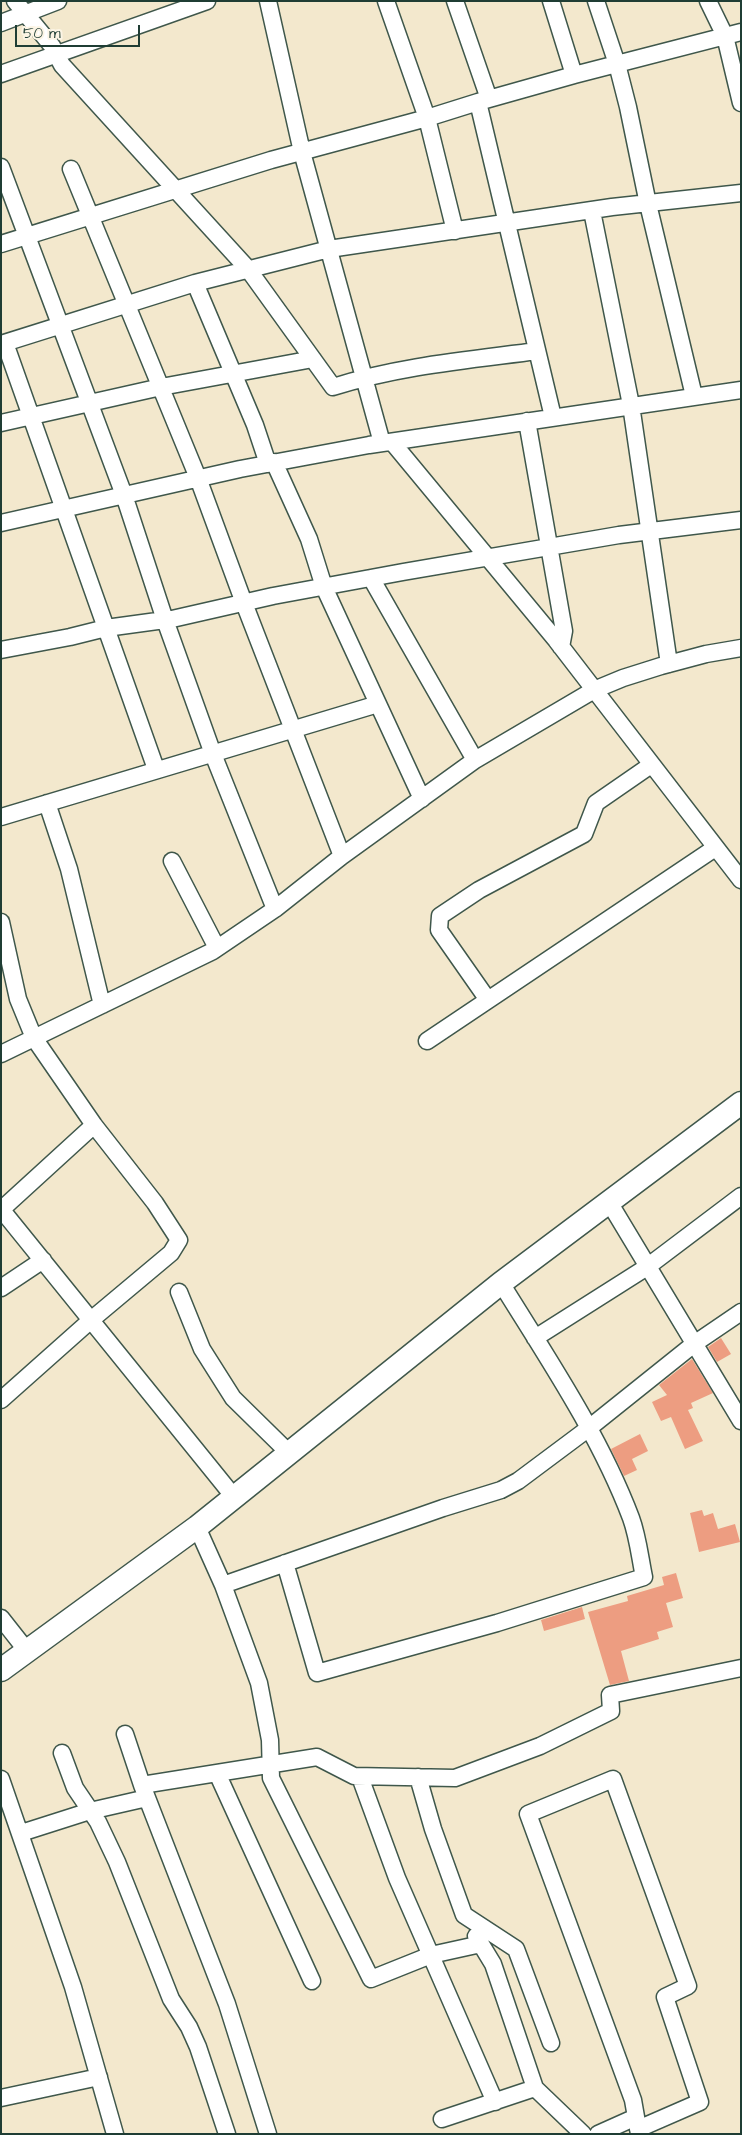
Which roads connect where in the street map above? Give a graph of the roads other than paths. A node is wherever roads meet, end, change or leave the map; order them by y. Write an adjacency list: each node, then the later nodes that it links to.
1 (58, 1): 9 (street)
2 (207, 1): 12 (street)
3 (268, 1): 19 (street)
4 (386, 1): 18 (street)
5 (455, 1): 16 (street)
6 (552, 1): 15 (street)
7 (596, 1): 13 (street)
8 (708, 1): 11 (street)
9 (21, 8): 10 (street); 12 (street)
10 (1, 23)
11 (733, 34): 13 (street); 17 (street)
12 (57, 55): 14 (street); 22 (street)
13 (617, 64): 15 (street); 24 (street)
14 (1, 74)
15 (574, 75): 16 (street)
16 (484, 100): 18 (street); 27 (street)
17 (741, 103)
18 (427, 118): 19 (street); 28 (street)
19 (302, 152): 22 (street); 31 (street)
20 (1, 168): 29 (street)
21 (71, 169): 26 (street)
22 (175, 188): 26 (street); 32 (street)
23 (741, 193): 24 (street)
24 (648, 204): 25 (street); 43 (street)
25 (592, 211): 27 (street); 45 (street)
26 (90, 215): 29 (street); 34 (street)
27 (507, 224): 28 (street); 37 (street)
28 (455, 231): 31 (street)
29 (27, 236): 30 (street); 35 (street)
30 (1, 244)
31 (329, 249): 32 (street); 40 (street)
32 (248, 270): 33 (street); 38 (street)
33 (195, 283): 34 (street); 39 (street)
34 (127, 304): 35 (street); 41 (street)
35 (60, 326): 36 (street); 44 (street)
36 (3, 344): 46 (street)
37 (537, 351): 40 (street); 47 (street)
38 (312, 359): 39 (street); 40 (street)
39 (232, 372): 41 (street); 51 (street)
40 (364, 377): 50 (street)
41 (161, 387): 44 (street); 52 (street)
42 (741, 390): 43 (street)
43 (694, 396): 45 (street)
44 (89, 403): 46 (street); 53 (street)
45 (631, 405): 47 (street); 57 (street)
46 (31, 417): 49 (street); 54 (street)
47 (553, 417): 48 (street)
48 (527, 421): 50 (street); 58 (street)
49 (1, 422)
50 (387, 443): 51 (street); 59 (street)
51 (271, 463): 52 (street); 61 (street)
52 (198, 478): 53 (street); 62 (street)
53 (124, 495): 54 (street); 63 (street)
54 (64, 509): 56 (street); 64 (street)
55 (741, 520): 57 (street)
56 (1, 523)
57 (650, 532): 58 (street); 68 (street)
58 (548, 547): 59 (street); 65 (street)
59 (487, 557): 60 (street); 65 (street)
60 (371, 578): 61 (street); 73 (street)
61 (324, 587): 62 (street); 70 (street)
62 (244, 603): 63 (street); 71 (street)
63 (165, 620): 64 (street); 72 (street)
64 (106, 628): 67 (street); 75 (street)
65 (562, 648): 69 (street)
66 (741, 648): 68 (street)
67 (1, 650)
68 (669, 664): 69 (street)
69 (594, 690): 73 (street); 74 (street)
70 (378, 704): 71 (street); 76 (street)
71 (293, 730): 72 (street); 80 (street)
72 (213, 754): 75 (street); 83 (street)
73 (475, 760): 76 (street)
74 (651, 765): 79 (street); 86 (street)
75 (156, 769): 77 (street)
76 (422, 799): 80 (street)
77 (46, 803): 78 (street); 87 (street)
78 (1, 817)
79 (715, 848): 82 (street); 86 (street)
80 (342, 856): 83 (street)
81 (172, 861): 85 (street)
82 (741, 880)
83 (275, 909): 85 (street)
84 (1, 922): 88 (street)
85 (217, 948): 87 (street)
86 (488, 1000): 89 (street)
87 (102, 1005): 88 (street)
88 (34, 1038): 90 (street); 92 (street)
89 (427, 1041)
90 (1, 1054)
91 (741, 1104): 94 (street)
92 (94, 1125): 95 (street); 102 (street)
93 (741, 1196): 97 (street)
94 (609, 1202): 97 (street); 98 (street)
95 (2, 1209): 96 (street)
96 (43, 1260): 99 (street); 102 (street)
97 (647, 1267): 103 (street); 104 (street)
98 (501, 1282): 103 (street); 108 (street)
99 (1, 1288)
100 (179, 1292): 108 (street)
101 (741, 1312): 104 (street)
102 (91, 1320): 105 (street); 109 (street)
103 (535, 1338): 107 (street)
104 (694, 1344): 106 (street); 107 (street)
105 (1, 1400)
106 (741, 1421)
107 (589, 1428): 111 (street); 111 (street)
108 (290, 1453): 109 (street)
109 (234, 1497): 110 (street)
110 (197, 1527): 112 (street); 114 (street)
111 (285, 1563): 112 (street)
112 (224, 1585): 119 (street)
113 (1, 1618): 114 (street)
114 (27, 1651): 116 (street)
115 (741, 1668): 122 (street)
116 (1, 1670)
117 (125, 1734): 124 (street)
118 (62, 1752): 125 (street)
119 (271, 1765): 120 (street); 121 (street); 129 (street)
120 (217, 1774): 124 (street); 130 (street)
121 (360, 1776): 122 (street); 129 (street)
122 (418, 1777): 127 (street)
123 (1, 1779): 126 (street)
124 (144, 1791): 125 (street); 140 (street)
125 (90, 1811): 126 (street); 139 (street)
126 (21, 1833): 132 (street)
127 (464, 1915): 128 (street); 131 (street)
128 (481, 1944): 129 (street); 133 (street)
129 (431, 1955): 135 (street)
130 (312, 1981)
131 (551, 2043)
132 (98, 2077): 134 (street); 138 (street)
133 (535, 2088): 135 (street); 141 (street)
134 (1, 2098)
135 (495, 2102): 136 (street)
136 (442, 2119)
137 (638, 2127): 137 (street); 142 (street)
138 (115, 2134)
139 (227, 2134)
140 (268, 2134)
141 (583, 2134)
142 (598, 2134)

